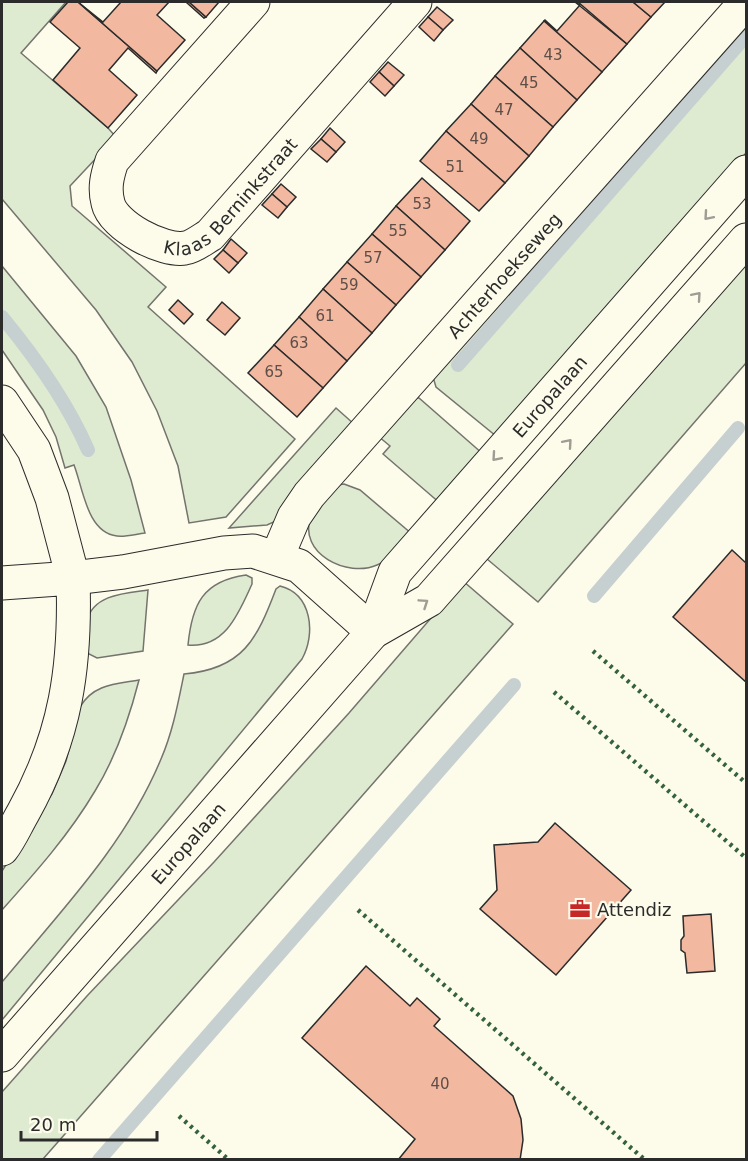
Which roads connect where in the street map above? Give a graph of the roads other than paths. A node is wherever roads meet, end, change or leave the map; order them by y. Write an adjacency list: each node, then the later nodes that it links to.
1 (253, 2): 2 (street, Klaas Berninkstraat)
2 (415, 2)
3 (746, 2): 7 (street, Achterhoekseweg)
4 (747, 172): 10 (street, Europalaan, one-way to 10)
5 (747, 240): 10 (street, Europalaan, one-way to 5)
6 (2, 402): 8 (street)
7 (277, 557): 8 (street); 10 (street)
8 (74, 578): 9 (street); 11 (street)
9 (2, 583)
10 (373, 632): 12 (street, Europalaan)
11 (2, 849)
12 (2, 1055)

